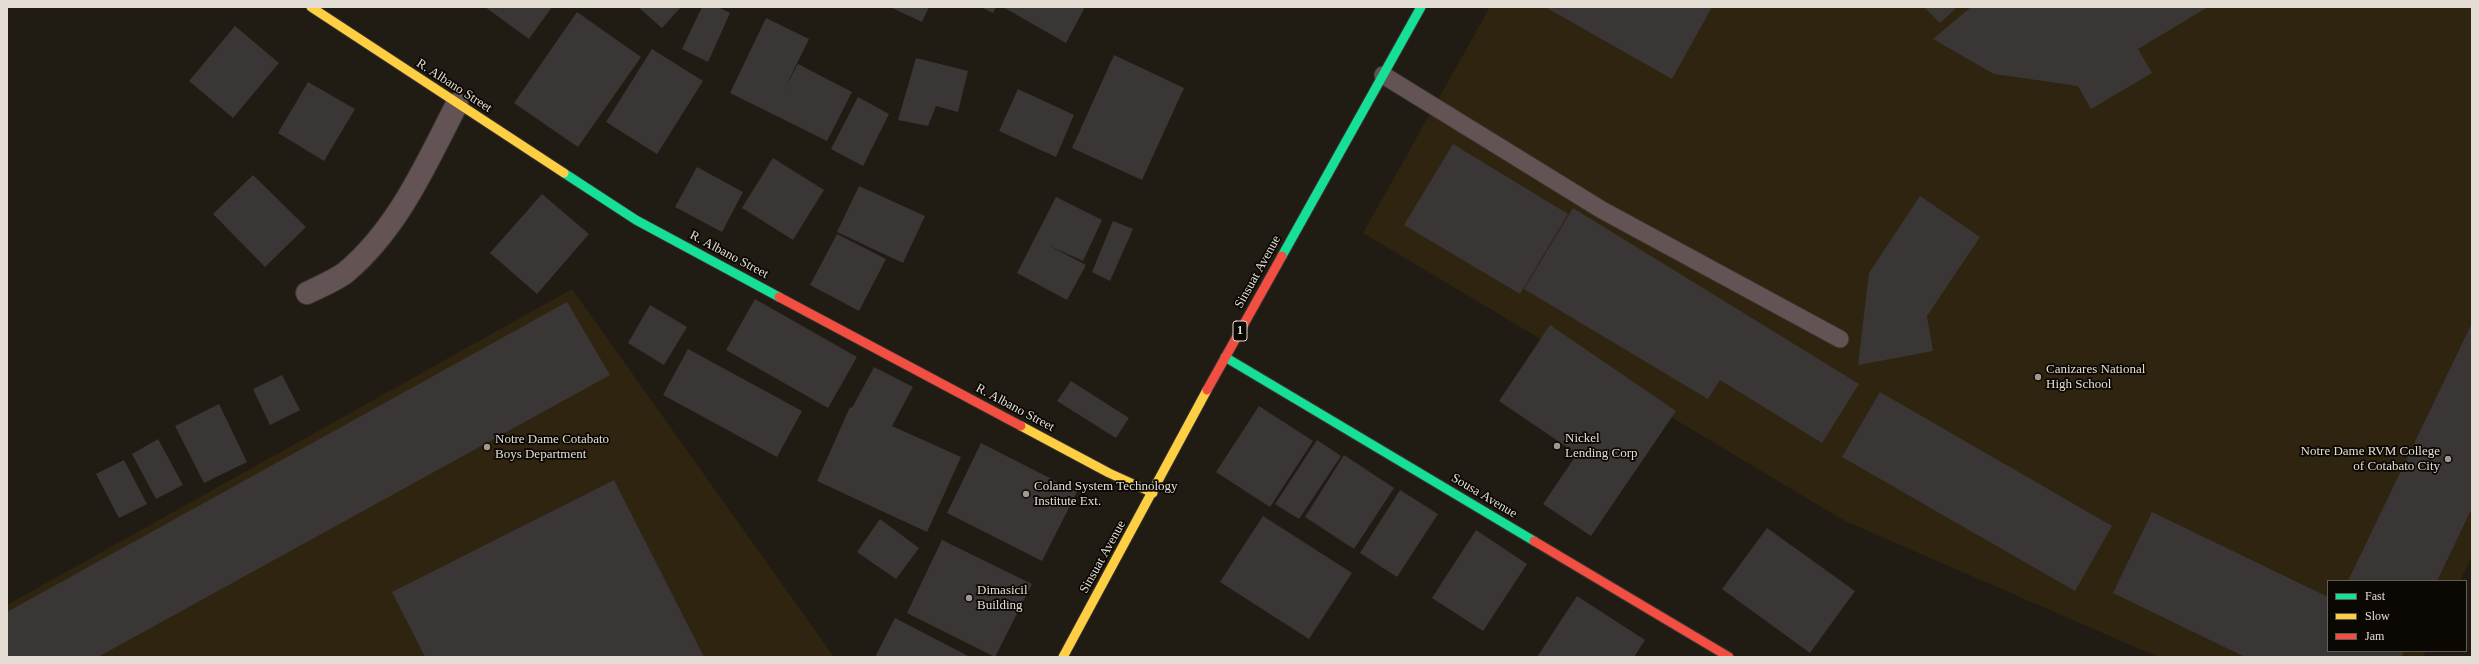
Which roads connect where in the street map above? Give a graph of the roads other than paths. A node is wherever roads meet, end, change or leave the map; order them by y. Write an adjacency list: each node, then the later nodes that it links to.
1 (312, 7): 4 (street, R. Albano Street)
2 (1421, 7): 3 (street, Sinsuat Avenue / 1)
3 (1383, 75): 6 (lane); 7 (street, Sinsuat Avenue / 1)
4 (457, 104): 5 (street); 8 (street, R. Albano Street)
5 (307, 293)
6 (1840, 339)
7 (1225, 357): 8 (street, Sinsuat Avenue / 1); 10 (street, Sousa Avenue)
8 (1153, 493): 9 (street, Sinsuat Avenue / 1)
9 (1062, 657)
10 (1729, 657)

